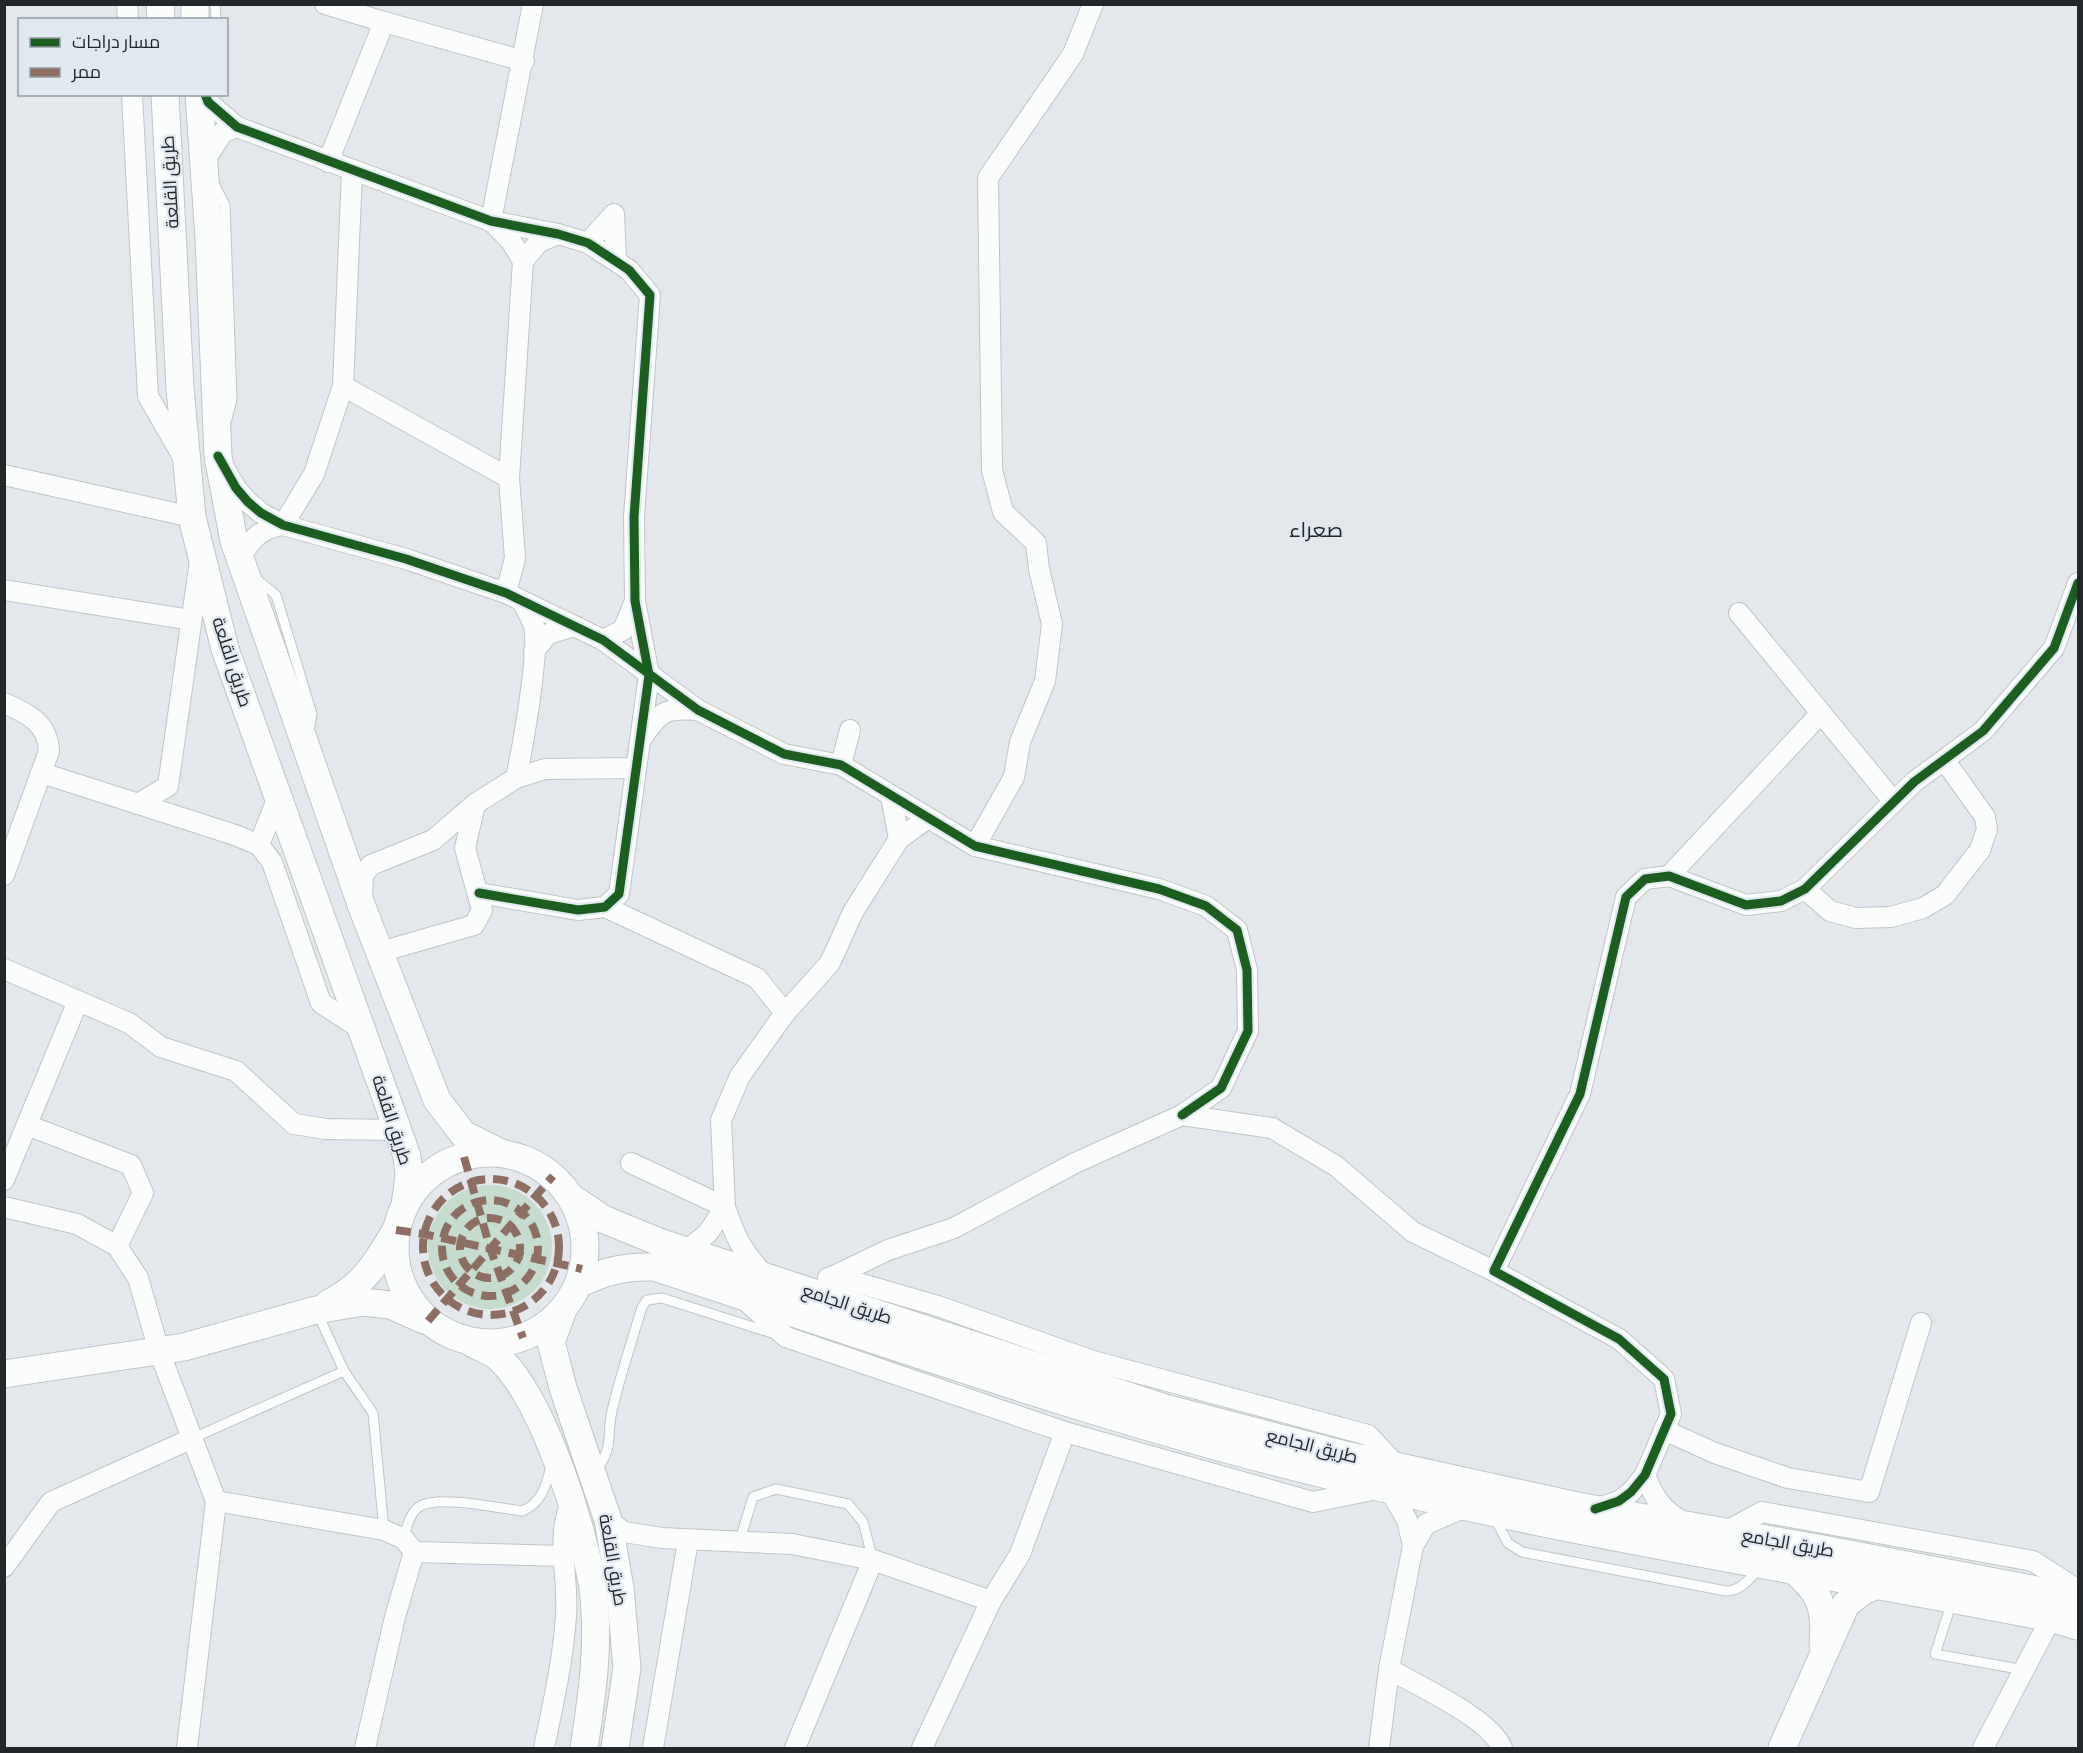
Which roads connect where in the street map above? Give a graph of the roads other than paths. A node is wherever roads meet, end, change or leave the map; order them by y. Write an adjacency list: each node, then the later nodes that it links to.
1 (325, 4): 4 (street)
2 (533, 4): 5 (street)
3 (1093, 4): 63 (street)
4 (384, 22): 5 (street); 12 (street)
5 (524, 61): 14 (street)
6 (132, 96): 21 (street)
7 (165, 96): 21 (main road, طريق القلعة)
8 (200, 96): 11 (main road, طريق القلعة)
9 (206, 96): 10 (street)
10 (237, 127): 11 (street); 12 (street)
11 (204, 162): 20 (main road, طريق القلعة)
12 (328, 162): 13 (street)
13 (352, 171): 14 (street); 19 (street)
14 (491, 221): 15 (street); 17 (street)
15 (558, 234): 16 (street); 17 (street)
16 (588, 243): 18 (street); 18 (street)
17 (523, 261): 23 (street)
18 (616, 261): 31 (street)
19 (343, 386): 23 (street); 25 (street)
20 (218, 456): 25 (street); 27 (main road, طريق القلعة)
21 (187, 464): 24 (main road, طريق القلعة)
22 (4, 475): 24 (street)
23 (509, 478): 30 (street)
24 (192, 517): 26 (main road, طريق القلعة)
25 (283, 525): 27 (street); 30 (street)
26 (201, 552): 33 (street); 52 (main road, طريق القلعة)
27 (240, 562): 69 (main road, طريق القلعة)
28 (2079, 583): 44 (street)
29 (4, 590): 33 (street)
30 (514, 597): 34 (street); 36 (street)
31 (635, 601): 35 (street); 37 (street)
32 (1739, 613): 40 (street)
33 (191, 620): 50 (street)
34 (575, 626): 35 (street); 36 (street)
35 (603, 640): 37 (street)
36 (534, 651): 43 (street)
37 (648, 675): 39 (street); 42 (street)
38 (4, 703): 48 (street)
39 (698, 710): 42 (street); 45 (street)
40 (1821, 713): 53 (street); 66 (street)
41 (850, 730): 45 (street)
42 (640, 740): 46 (street)
43 (522, 752): 47 (street); 49 (street)
44 (1945, 761): 53 (street); 67 (street)
45 (841, 765): 51 (street)
46 (636, 768): 47 (street); 70 (street)
47 (545, 769): 49 (street)
48 (42, 773): 54 (street); 65 (street)
49 (516, 778): 55 (street)
50 (168, 786): 54 (street); 57 (street)
51 (891, 796): 56 (street); 60 (street)
52 (278, 797): 58 (street); 75 (main road, طريق القلعة)
53 (1894, 802): 67 (street)
54 (138, 804): 57 (street)
55 (475, 804): 61 (street); 64 (street)
56 (928, 818): 60 (street); 63 (street)
57 (183, 819): 59 (street)
58 (265, 826): 59 (street); 62 (street)
59 (235, 835): 62 (street)
60 (899, 838): 74 (street)
61 (433, 840): 64 (street); 69 (street)
62 (259, 845): 75 (street)
63 (975, 846): 76 (street)
64 (465, 848): 68 (street)
65 (4, 875)
66 (1669, 876): 67 (street); 88 (street)
67 (1804, 890)
68 (479, 893): 70 (street); 71 (street)
69 (362, 907): 71 (main road, طريق القلعة)
70 (605, 907): 74 (street)
71 (380, 952): 79 (main road, طريق القلعة)
72 (4, 969): 73 (street)
73 (78, 1001): 77 (street); 78 (street)
74 (785, 1013): 84 (street)
75 (362, 1029): 78 (main road, طريق القلعة)
76 (1182, 1115): 88 (street); 89 (street)
77 (27, 1125): 81 (street); 86 (street)
78 (398, 1130): 85 (main road, طريق القلعة)
79 (501, 1153): 82 (main road); 85 (main road)
80 (632, 1163): 84 (street)
81 (4, 1180)
82 (572, 1198): 87 (main road, طريق الجامع); 91 (main road)
83 (4, 1207): 86 (street)
84 (725, 1207): 87 (street); 90 (street)
85 (401, 1218): 94 (main road); 96 (main road)
86 (117, 1246): 100 (street)
87 (686, 1251): 90 (main road, طريق الجامع)
88 (1494, 1271): 103 (street)
89 (834, 1276): 92 (street); 109 (street)
90 (769, 1279): 92 (main road, طريق الجامع)
91 (579, 1284): 93 (main road, طريق الجامع); 95 (main road)
92 (804, 1290): 109 (main road, طريق الجامع)
93 (739, 1294): 98 (street); 109 (main road, طريق الجامع)
94 (316, 1310): 96 (main road); 100 (main road); 101 (lane)
95 (563, 1310): 99 (main road); 107 (main road, طريق القلعة)
96 (428, 1321): 99 (main road)
97 (1921, 1323): 103 (street)
98 (786, 1337): 104 (street); 107 (lane)
99 (468, 1342): 106 (main road, طريق القلعة)
100 (159, 1351): 102 (main road); 105 (street)
101 (344, 1371): 105 (lane); 116 (lane)
102 (4, 1374)
103 (1664, 1430): 108 (street)
104 (1065, 1432): 109 (street); 130 (street)
105 (193, 1438): 110 (street); 125 (street)
106 (555, 1454): 111 (main road, طريق القلعة); 120 (lane)
107 (592, 1475): 114 (main road, طريق القلعة)
108 (1645, 1475): 113 (street); 115 (street)
109 (1390, 1481): 112 (main road, طريق الجامع); 113 (main road, طريق الجامع); 121 (street)
110 (216, 1501): 116 (street); 136 (street)
111 (572, 1502): 122 (street); 139 (main road, طريق القلعة)
112 (1479, 1509): 121 (street); 124 (main road, طريق الجامع)
113 (1595, 1509): 115 (main road, طريق الجامع)
114 (608, 1520): 118 (street); 140 (main road, طريق القلعة)
115 (1689, 1526): 117 (main road, طريق الجامع)
116 (384, 1530): 120 (street)
117 (1725, 1532): 127 (street); 129 (main road, طريق الجامع)
118 (688, 1541): 119 (street); 141 (street)
119 (739, 1543): 123 (street); 123 (lane)
120 (409, 1546): 122 (street); 137 (street)
121 (1413, 1546): 134 (street)
122 (566, 1556): 138 (street)
123 (873, 1560): 130 (street); 142 (street)
124 (1777, 1565): 126 (main road, طريق الجامع); 133 (main road)
125 (4, 1567)
126 (1880, 1584): 128 (main road, طريق الجامع); 133 (main road)
127 (2079, 1590)
128 (1953, 1599): 131 (main road, طريق الجامع); 135 (lane)
129 (2079, 1600)
130 (991, 1601): 143 (street)
131 (2051, 1618): 132 (main road, طريق الجامع); 135 (street)
132 (2079, 1626)
133 (1823, 1652): 146 (main road)
134 (1389, 1669): 144 (street); 145 (street)
135 (2024, 1670): 147 (street)
136 (187, 1749)
137 (365, 1749)
138 (544, 1749)
139 (584, 1749)
140 (615, 1749)
141 (653, 1749)
142 (795, 1749)
143 (922, 1749)
144 (1379, 1749)
145 (1502, 1749)
146 (1782, 1749)
147 (1983, 1749)

